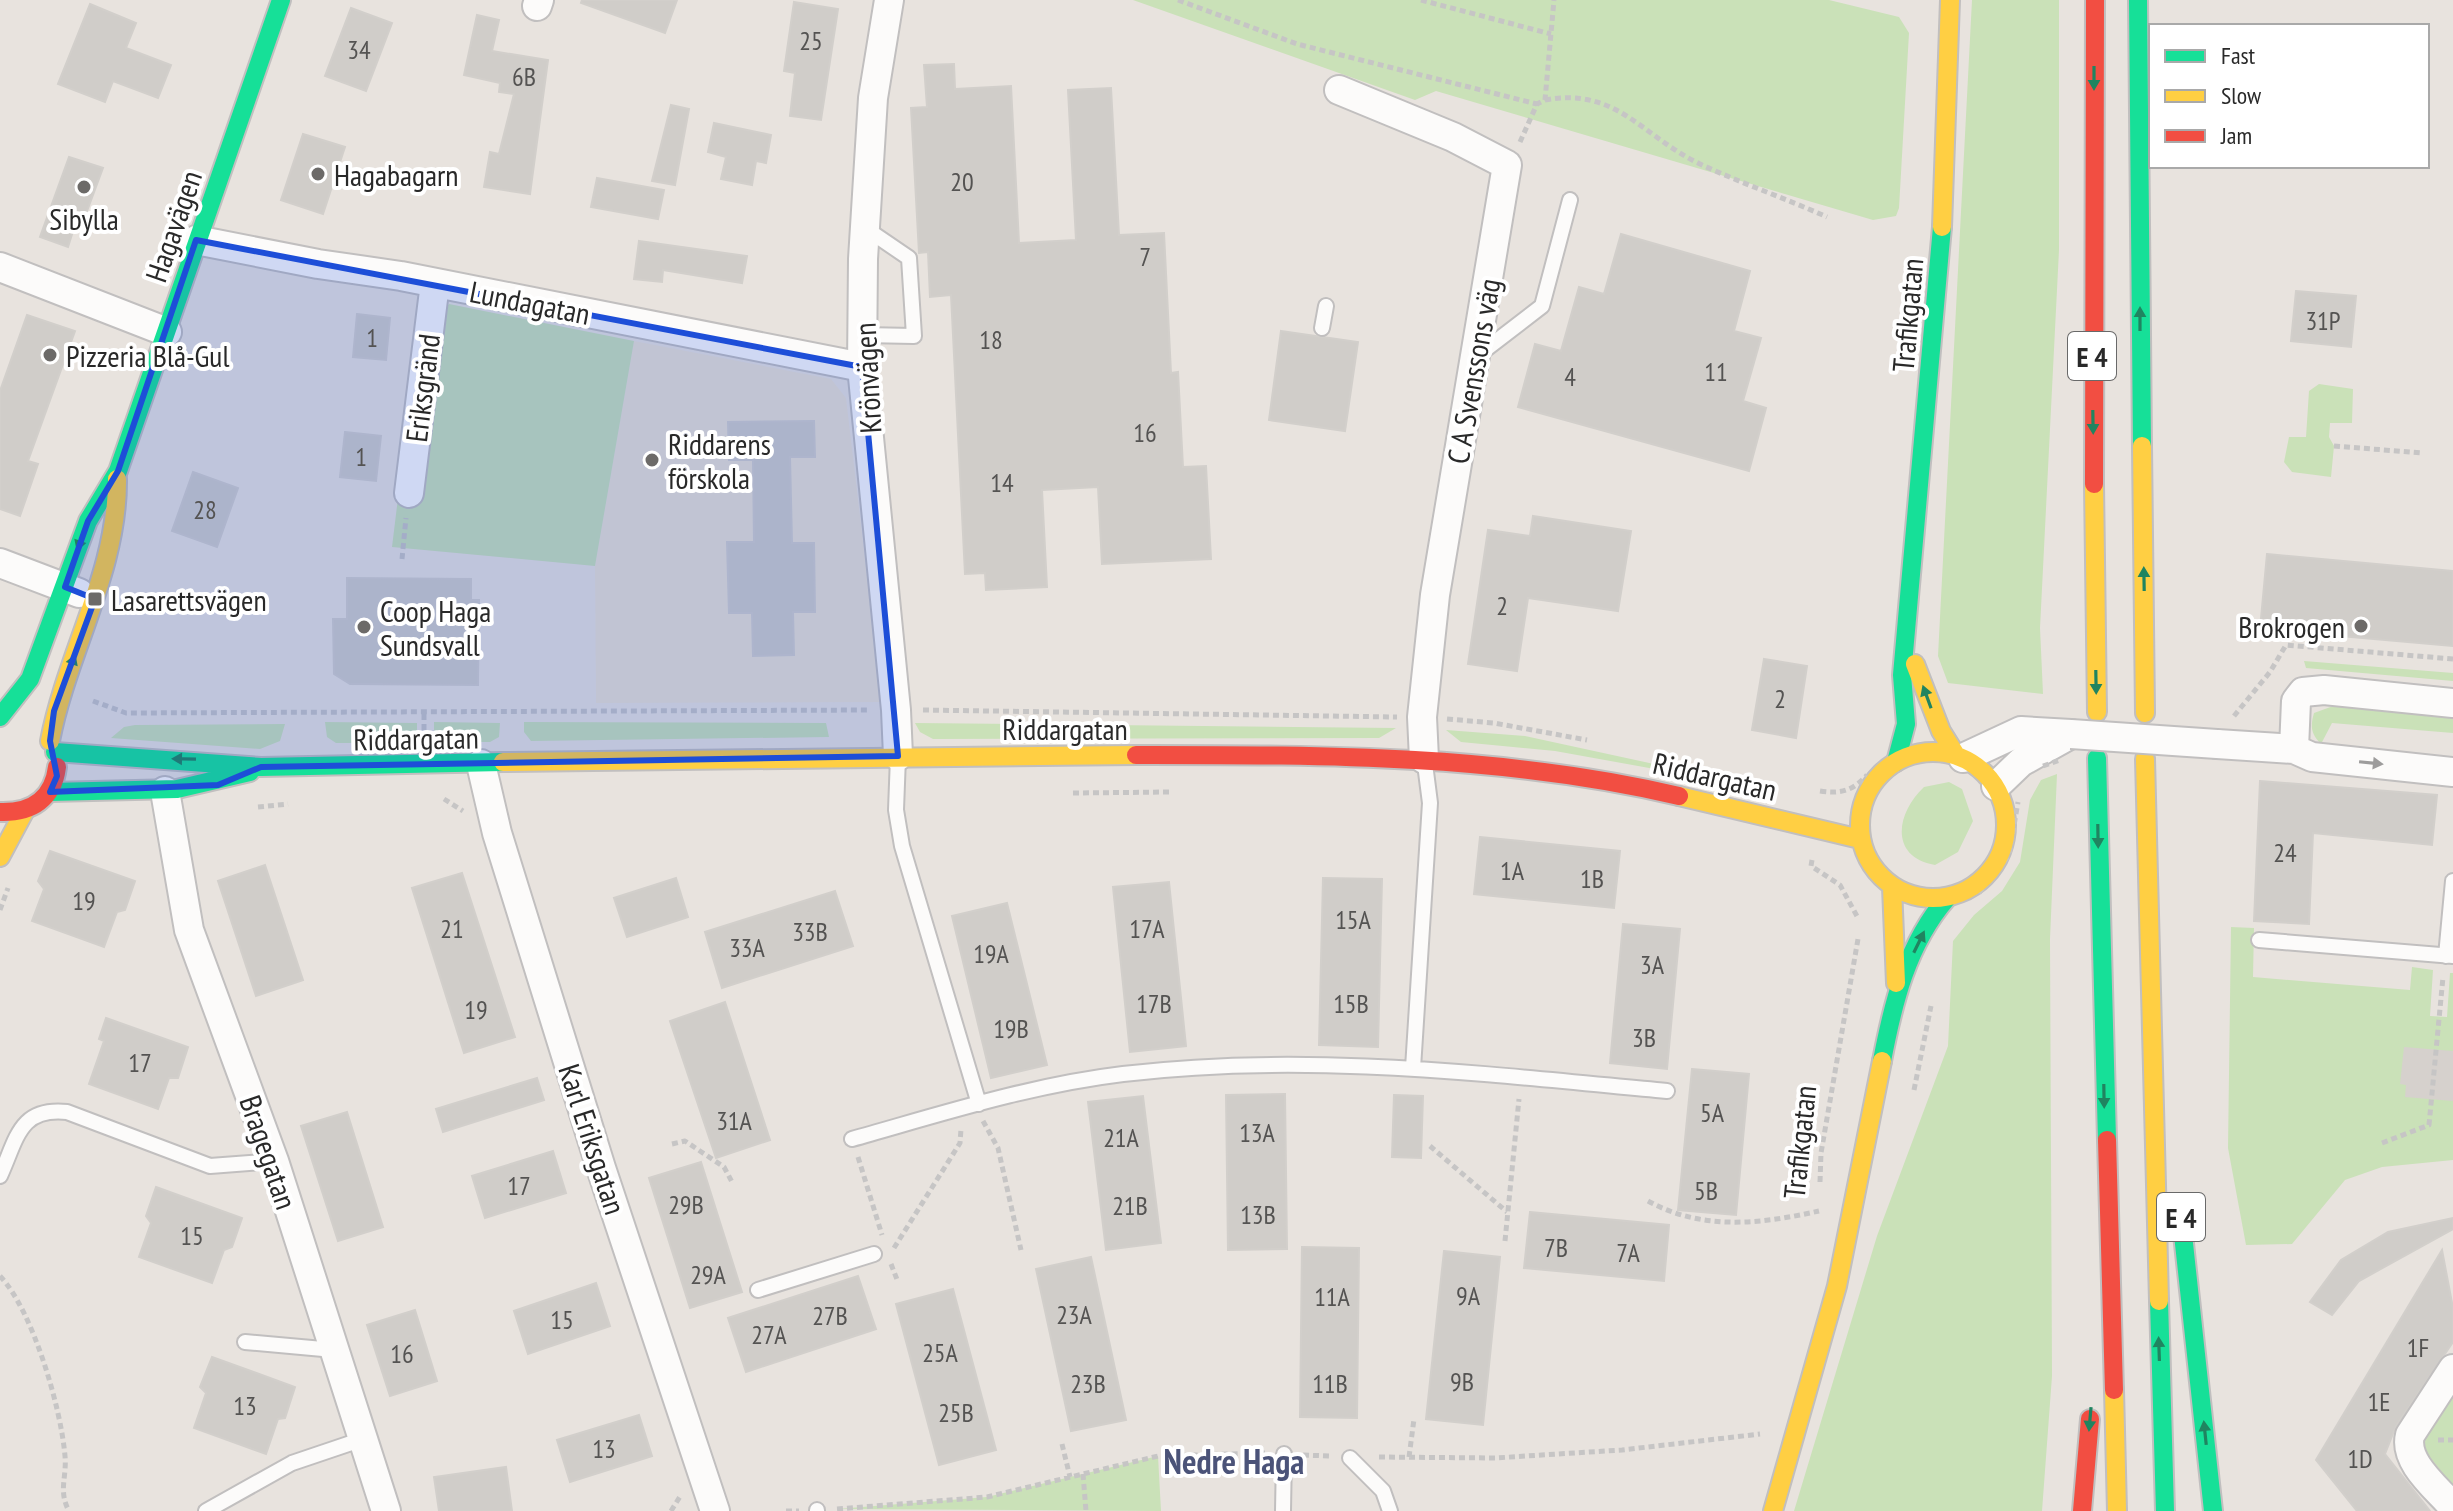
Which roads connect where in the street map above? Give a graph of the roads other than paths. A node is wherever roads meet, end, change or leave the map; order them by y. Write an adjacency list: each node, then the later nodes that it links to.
1 (281, 0): 9 (main road, Hagavägen)
2 (889, 0): 8 (street, Krönvägen)
3 (2095, 0): 25 (main road, E 4, one-way to 25)
4 (2138, 0): 26 (main road, E 4, one-way to 4)
5 (1942, 1): 23 (main road, Trafikgatan)
6 (1339, 90): 16 (street, C A Svenssons väg)
7 (1570, 200): 16 (lane)
8 (865, 228): 15 (street, Krönvägen); 15 (lane)
9 (196, 240): 11 (street, Lundagatan); 14 (main road, Hagavägen)
10 (0, 267): 14 (street)
11 (435, 283): 17 (street, Lundagatan); 19 (street, Eriksgränd)
12 (1326, 306): 13 (lane)
13 (1322, 328)
14 (167, 332): 18 (main road, Hagavägen)
15 (863, 335): 17 (street, Krönvägen)
16 (1477, 356): 34 (street, C A Svenssons väg)
17 (862, 367): 31 (street, Krönvägen)
18 (118, 471): 21 (main road, Hagavägen, one-way to 21); 22 (main road, Hagavägen)
19 (409, 493)
20 (0, 563): 21 (street)
21 (65, 587): 22 (street); 27 (main road, Hagavägen)
22 (95, 599): 29 (main road, Hagavägen, one-way to 22)
23 (1907, 634): 32 (main road, Trafikgatan, one-way to 23); 36 (main road, Trafikgatan)
24 (2453, 703): 30 (street)
25 (2097, 712)
26 (2145, 713)
27 (0, 719): 29 (main road)
28 (2071, 734): 30 (street, bridge); 32 (street); 40 (street)
29 (52, 746): 38 (main road, Riddargatan, one-way to 29); 42 (main road, Hagavägen)
30 (2294, 749): 39 (street, one-way to 39)
31 (898, 756): 34 (main road, Riddargatan); 37 (main road, Riddargatan); 56 (lane)
32 (1959, 756): 36 (main road); 40 (main road)
33 (2097, 758): 62 (main road, one-way to 62)
34 (1424, 759): 45 (main road, Riddargatan); 54 (lane)
35 (2145, 759): 50 (main road, E 4)
36 (1896, 762): 45 (main road)
37 (481, 764): 38 (main road, Riddargatan); 76 (street, Karl Eriksgatan)
38 (261, 767): 41 (main road, Riddargatan)
39 (2453, 772)
40 (2024, 774): 49 (main road)
41 (165, 791): 42 (main road, Riddargatan); 59 (street, Bragegatan)
42 (50, 792): 44 (main road)
43 (0, 812): 44 (main road)
44 (24, 812): 46 (main road)
45 (1860, 839): 48 (main road)
46 (0, 857)
47 (2453, 881): 52 (lane)
48 (1892, 887): 49 (main road); 53 (main road, Trafikgatan)
49 (1947, 898): 53 (main road, Trafikgatan, one-way to 49)
50 (2147, 923): 58 (main road, E 4); 82 (main road, E 4, one-way to 50)
51 (2259, 940): 52 (lane)
52 (2449, 956)
53 (1896, 990): 79 (main road, Trafikgatan)
54 (1413, 1068): 55 (lane); 56 (lane)
55 (1667, 1091)
56 (979, 1104): 57 (lane)
57 (852, 1139)
58 (2174, 1155)
59 (274, 1161): 60 (lane); 66 (street, Bragegatan)
60 (0, 1176)
61 (2179, 1202): 83 (main road, E 4, one-way to 61)
62 (2107, 1230): 68 (main road); 81 (main road)
63 (881, 1255): 64 (lane)
64 (758, 1290)
65 (245, 1342): 66 (lane)
66 (334, 1350): 70 (street, Bragegatan)
67 (2453, 1369): 73 (street)
68 (2095, 1370)
69 (2092, 1402): 80 (main road, one-way to 80)
70 (363, 1439): 74 (lane); 75 (street, Bragegatan)
71 (1284, 1454): 77 (lane)
72 (1350, 1458): 78 (lane)
73 (2453, 1507)
74 (206, 1511)
75 (386, 1511)
76 (715, 1511)
77 (1283, 1511)
78 (1390, 1511)
79 (1773, 1511)
80 (2082, 1511)
81 (2117, 1511)
82 (2165, 1511)
83 (2213, 1511)

